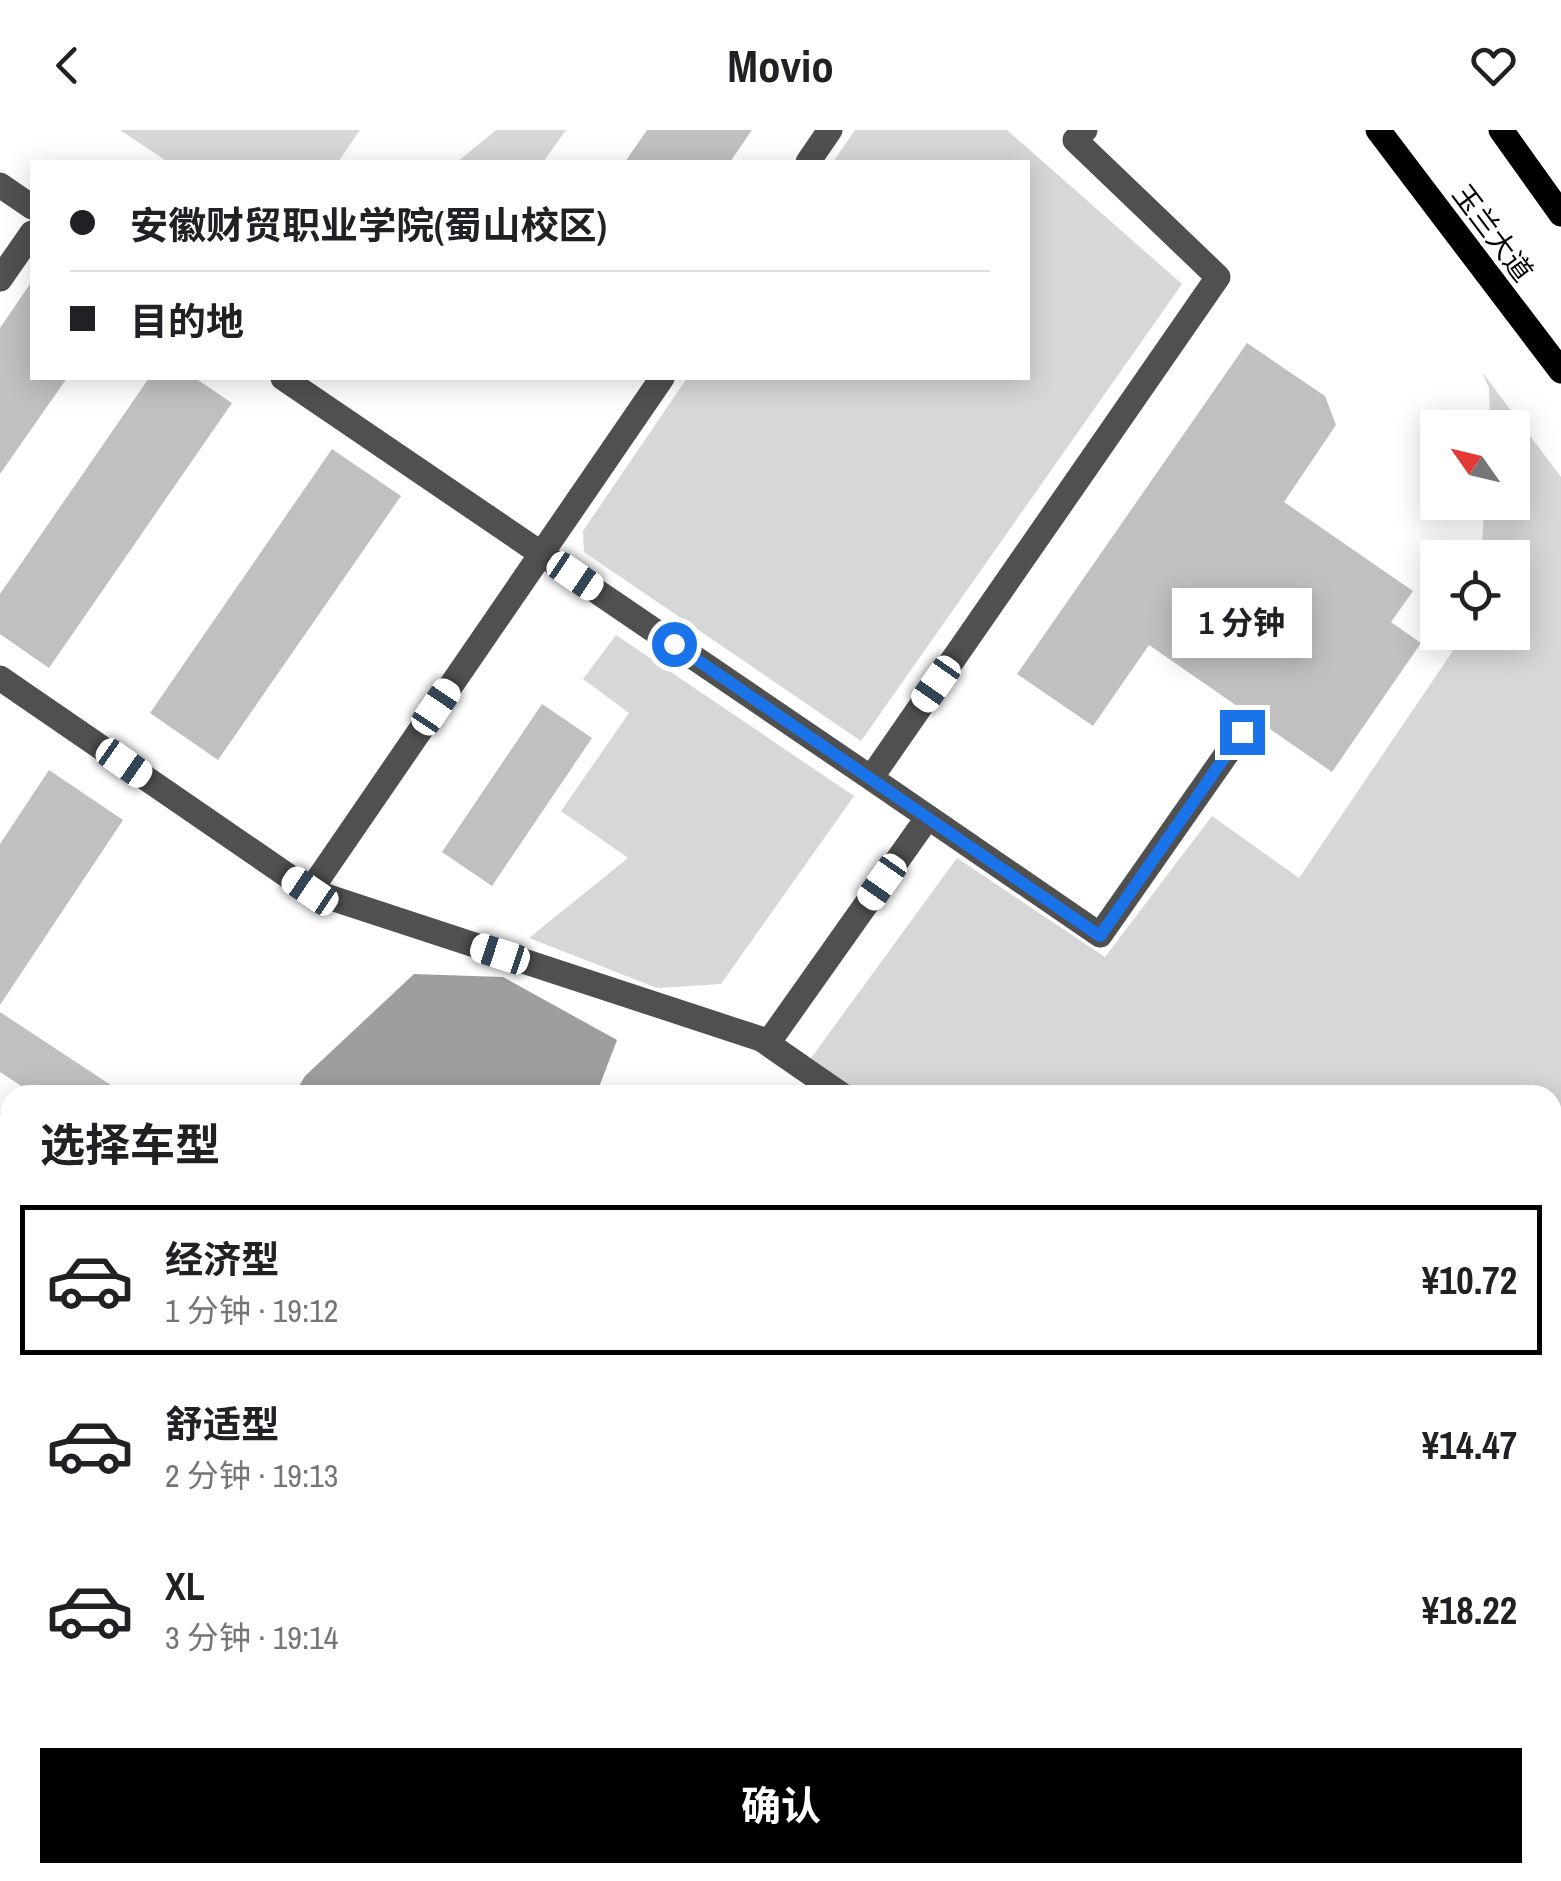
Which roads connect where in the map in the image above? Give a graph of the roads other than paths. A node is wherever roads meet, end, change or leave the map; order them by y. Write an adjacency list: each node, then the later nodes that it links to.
1 (830, 130): 5 (lane)
2 (1378, 130): 11 (main road, 玉兰大道)
3 (1501, 130): 8 (main road)
4 (1075, 133): 17 (lane)
5 (809, 160)
6 (0, 184): 7 (lane)
7 (30, 205)
8 (1561, 214)
9 (30, 236): 10 (lane)
10 (0, 279)
11 (1561, 371)
12 (287, 380): 14 (lane)
13 (661, 380): 14 (lane)
14 (542, 554): 17 (lane); 19 (lane)
15 (0, 678): 19 (lane)
16 (1242, 732): 18 (lane)
17 (871, 778): 18 (lane)
18 (928, 817): 20 (lane)
19 (310, 891): 20 (lane)
20 (768, 1044): 21 (lane)
21 (827, 1085)

